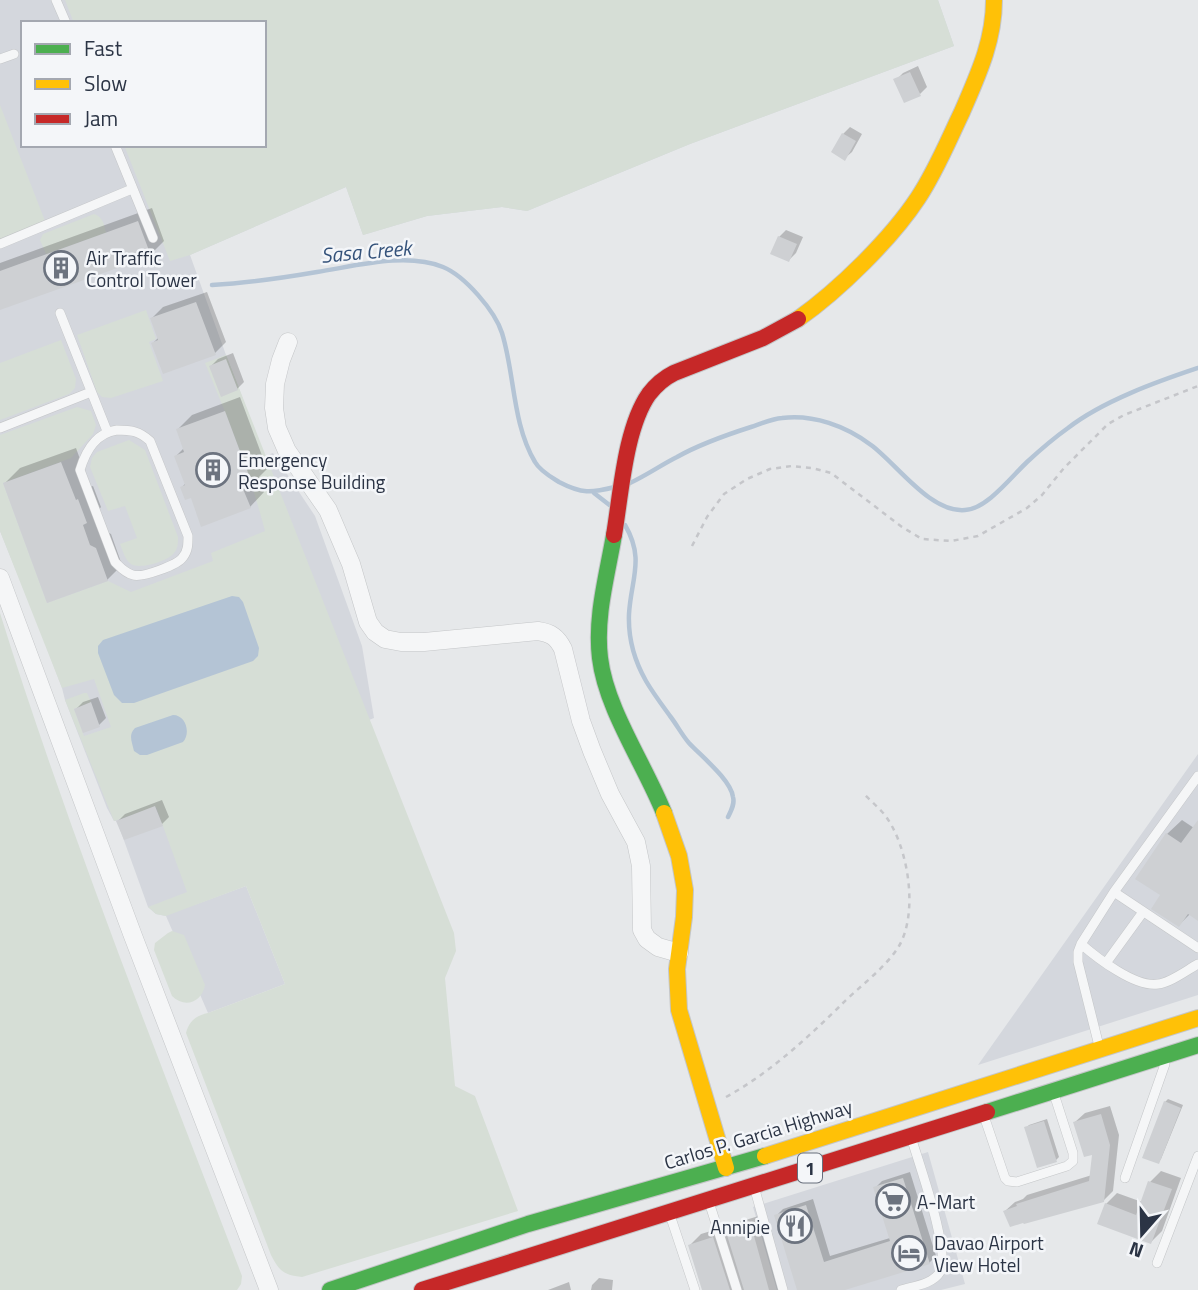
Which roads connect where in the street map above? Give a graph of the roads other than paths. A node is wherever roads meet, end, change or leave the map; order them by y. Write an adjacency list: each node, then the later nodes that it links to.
1 (56, 0): 3 (lane)
2 (994, 0): 21 (main road)
3 (64, 21)
4 (14, 54): 5 (lane)
5 (0, 59)
6 (116, 147): 7 (lane)
7 (132, 189): 8 (lane); 9 (lane)
8 (153, 238)
9 (0, 244)
10 (60, 313): 12 (lane)
11 (288, 342): 21 (street)
12 (91, 392): 13 (lane); 14 (lane)
13 (0, 428)
14 (107, 431): 14 (lane)
15 (0, 578): 47 (street)
16 (1198, 776): 17 (lane)
17 (1114, 892): 18 (lane); 19 (lane)
18 (1143, 912): 20 (lane); 22 (lane)
19 (1080, 944): 22 (lane); 27 (lane)
20 (1198, 948)
21 (679, 953): 37 (main road)
22 (1106, 963): 23 (lane)
23 (1198, 964)
24 (1198, 1018): 25 (main road, Carlos P. Garcia Highway / 1)
25 (1159, 1030): 27 (main road, Carlos P. Garcia Highway / 1); 28 (lane)
26 (1198, 1045): 28 (main road, 1)
27 (1100, 1049): 29 (lane); 32 (main road, Carlos P. Garcia Highway / 1)
28 (1168, 1055): 29 (main road, 1); 39 (lane)
29 (1107, 1075): 30 (main road, 1)
30 (1053, 1092): 31 (main road, 1); 31 (lane)
31 (984, 1114): 33 (main road, 1)
32 (826, 1136): 35 (main road); 36 (main road, Carlos P. Garcia Highway / 1)
33 (911, 1137): 35 (main road, 1); 53 (lane)
34 (1198, 1156): 46 (lane)
35 (834, 1161): 41 (main road, 1)
36 (747, 1162): 37 (main road, Carlos P. Garcia Highway / 1); 41 (lane)
37 (726, 1167): 38 (main road, Carlos P. Garcia Highway / 1)
38 (699, 1175): 40 (main road, Carlos P. Garcia Highway / 1); 42 (lane)
39 (1125, 1178)
40 (660, 1186): 43 (lane); 44 (main road, Carlos P. Garcia Highway / 1)
41 (753, 1186): 42 (main road, 1); 52 (lane)
42 (708, 1200): 43 (main road, 1); 51 (lane)
43 (669, 1212): 45 (main road, 1); 50 (lane)
44 (528, 1224): 45 (main road); 48 (main road, Carlos P. Garcia Highway / 1)
45 (537, 1253): 49 (main road, 1)
46 (1157, 1263)
47 (269, 1290)
48 (330, 1290)
49 (422, 1290)
50 (695, 1290)
51 (737, 1290)
52 (783, 1290)
53 (901, 1290)

